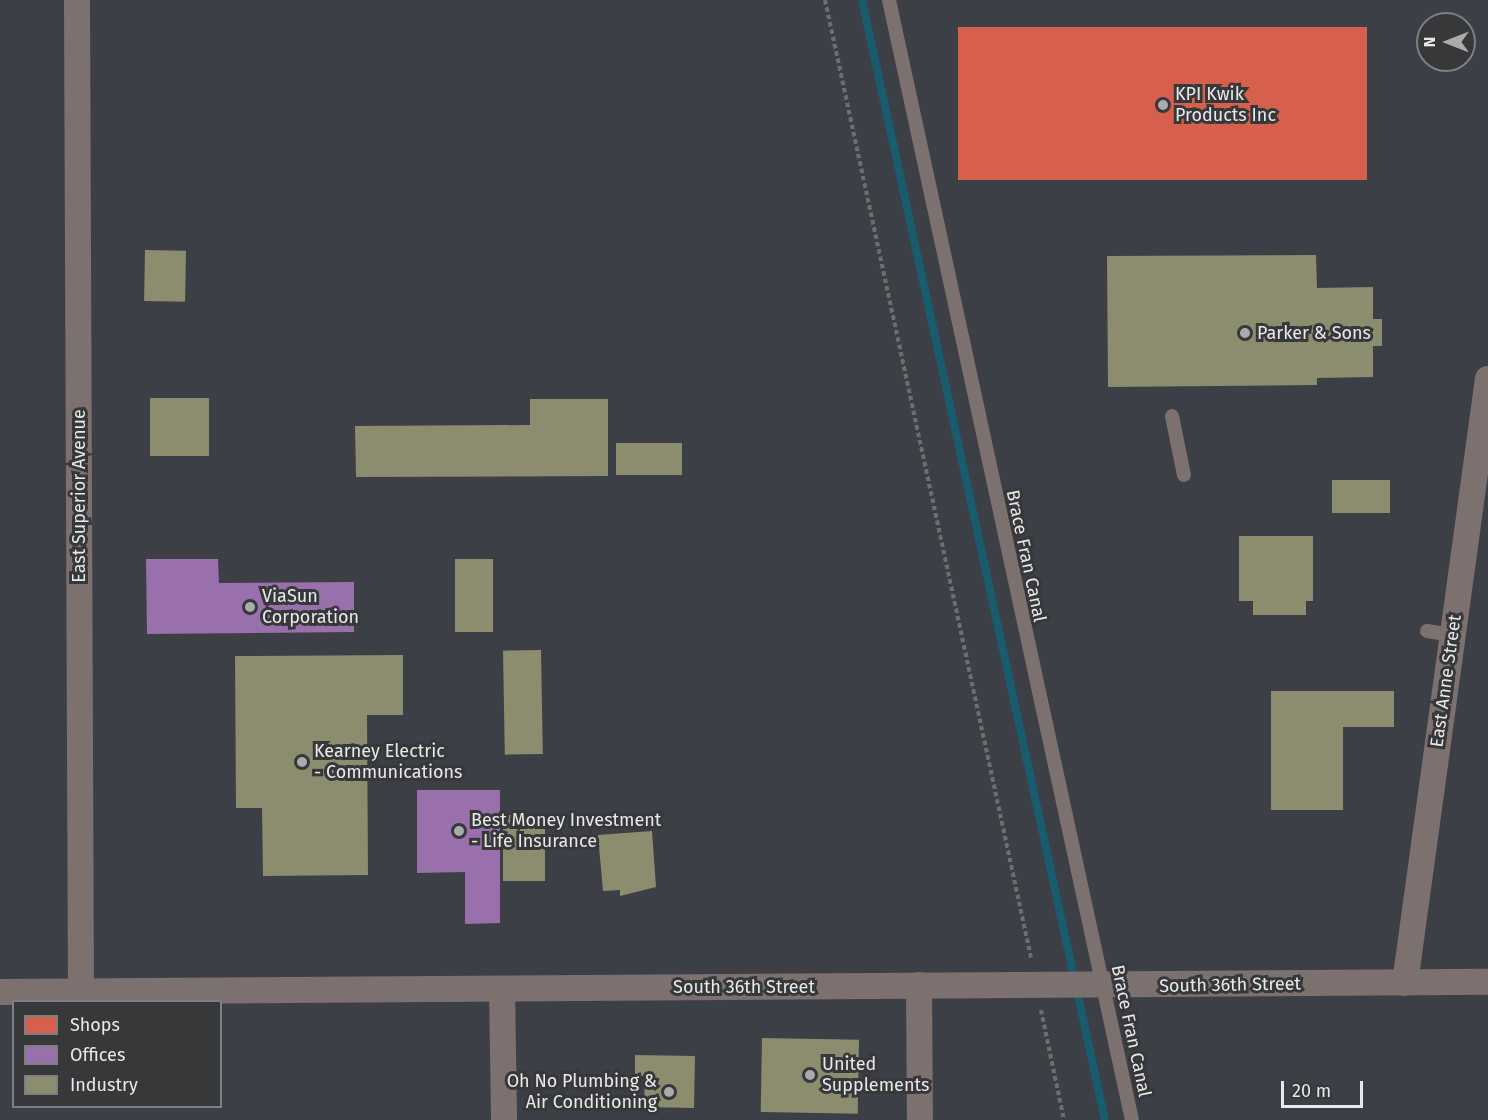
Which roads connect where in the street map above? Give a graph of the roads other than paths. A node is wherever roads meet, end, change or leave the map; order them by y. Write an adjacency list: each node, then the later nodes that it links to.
1 (77, 0): 14 (street, East Superior Avenue)
2 (889, 0): 11 (lane, Brace Fran Canal)
3 (1488, 379): 7 (street, East Anne Street)
4 (1172, 416): 5 (lane)
5 (1184, 475)
6 (1427, 631): 7 (lane)
7 (1453, 635): 9 (street, East Anne Street)
8 (1488, 982): 9 (street, South 36th Street)
9 (1405, 983): 11 (street, South 36th Street)
10 (919, 985): 11 (street, South 36th Street); 12 (street, South 36th Street); 16 (street)
11 (1100, 986): 17 (lane, Brace Fran Canal)
12 (502, 989): 14 (street, South 36th Street); 15 (street)
13 (0, 992): 14 (street, South 36th Street)
14 (81, 992)
15 (504, 1120)
16 (920, 1120)
17 (1132, 1120)

